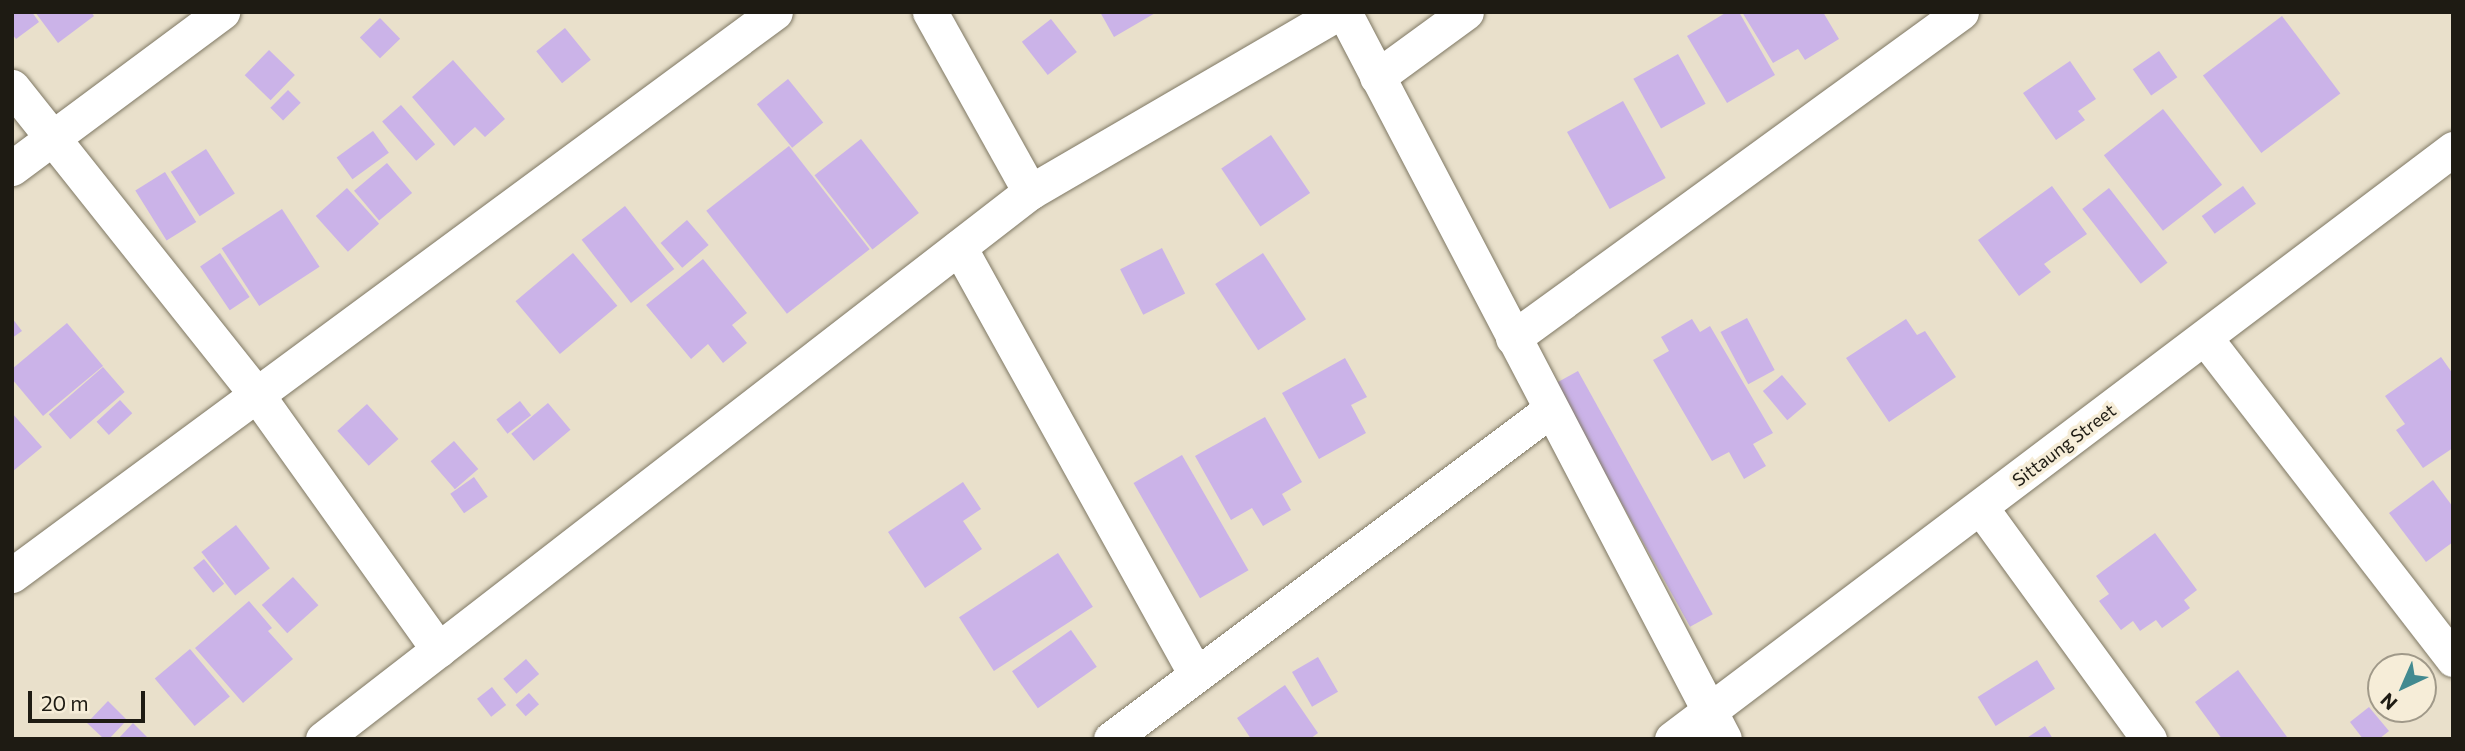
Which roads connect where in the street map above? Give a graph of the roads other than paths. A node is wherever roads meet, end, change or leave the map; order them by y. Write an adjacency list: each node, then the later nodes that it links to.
1 (222, 12): 9 (street)
2 (775, 12): 16 (street)
3 (930, 12): 12 (street)
4 (1341, 12): 7 (street); 12 (street)
5 (1466, 12): 7 (street)
6 (1961, 12): 14 (street)
7 (1377, 77): 14 (street)
8 (12, 87): 9 (street)
9 (51, 139): 11 (street); 16 (street)
10 (2453, 149): 15 (street, Sittaung Street)
11 (12, 168)
12 (1030, 192): 13 (street)
13 (959, 247): 20 (street); 22 (street)
14 (1513, 338): 17 (street)
15 (2205, 338): 18 (street, Sittaung Street); 21 (street)
16 (257, 395): 19 (street); 20 (street)
17 (1550, 410): 22 (street); 23 (street)
18 (1981, 508): 23 (street, Sittaung Street); 27 (street)
19 (12, 575)
20 (439, 650): 24 (street)
21 (2453, 659)
22 (1196, 675): 25 (street)
23 (1717, 725): 26 (street, Sittaung Street)
24 (323, 739)
25 (1111, 739)
26 (1672, 739)
27 (2149, 739)

